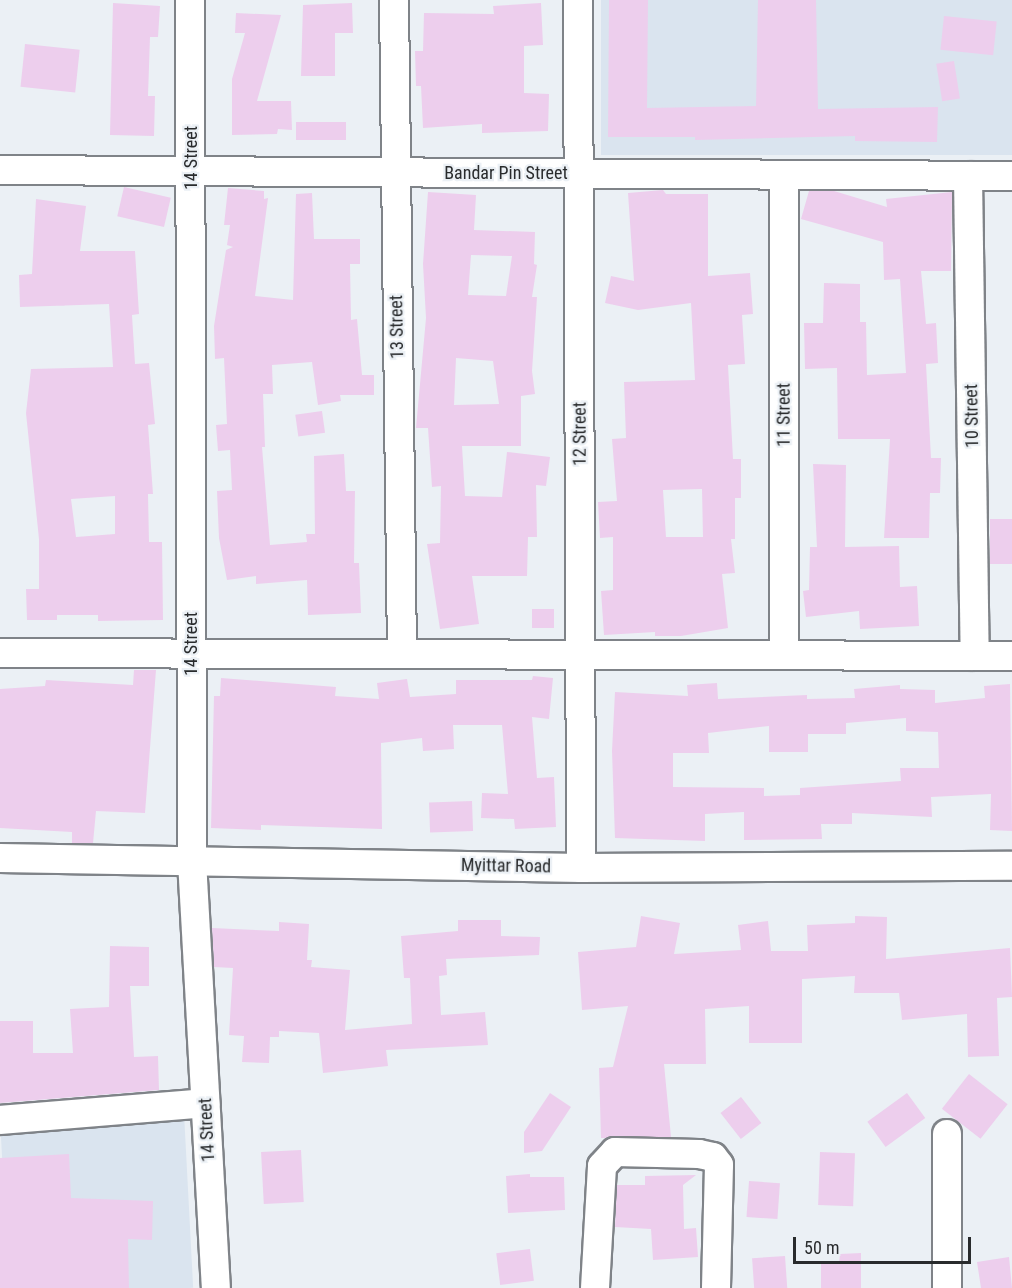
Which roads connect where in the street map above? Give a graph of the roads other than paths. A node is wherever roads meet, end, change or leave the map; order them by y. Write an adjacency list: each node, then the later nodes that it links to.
1 (190, 0): 5 (street, 14 Street)
2 (394, 0): 6 (street, 13 Street)
3 (578, 0): 7 (street, 12 Street)
4 (0, 170): 5 (street, Bandar Pin Street)
5 (190, 172): 6 (street, Bandar Pin Street); 12 (street, 14 Street)
6 (395, 173): 7 (street, Bandar Pin Street); 13 (street, 13 Street)
7 (579, 174): 8 (street, Bandar Pin Street); 14 (street, 12 Street)
8 (784, 175): 9 (street, Bandar Pin Street); 15 (street, 11 Street)
9 (968, 176): 10 (street, Bandar Pin Street); 16 (street, 10 Street)
10 (1012, 176)
11 (0, 653): 12 (street)
12 (191, 654): 13 (street); 19 (street, 14 Street)
13 (402, 654): 14 (street)
14 (581, 655): 15 (street); 21 (street, 12 Street)
15 (784, 655): 16 (street)
16 (975, 656): 17 (street)
17 (1012, 656)
18 (0, 858): 19 (street, Myittar Road)
19 (192, 861): 21 (street, Myittar Road); 22 (street, 14 Street)
20 (1012, 866): 21 (street, Myittar Road)
21 (582, 867)
22 (205, 1103): 23 (street); 25 (street, 14 Street)
23 (0, 1120)
24 (947, 1134): 28 (street)
25 (216, 1288)
26 (595, 1288): 27 (street)
27 (716, 1288)
28 (947, 1288)

